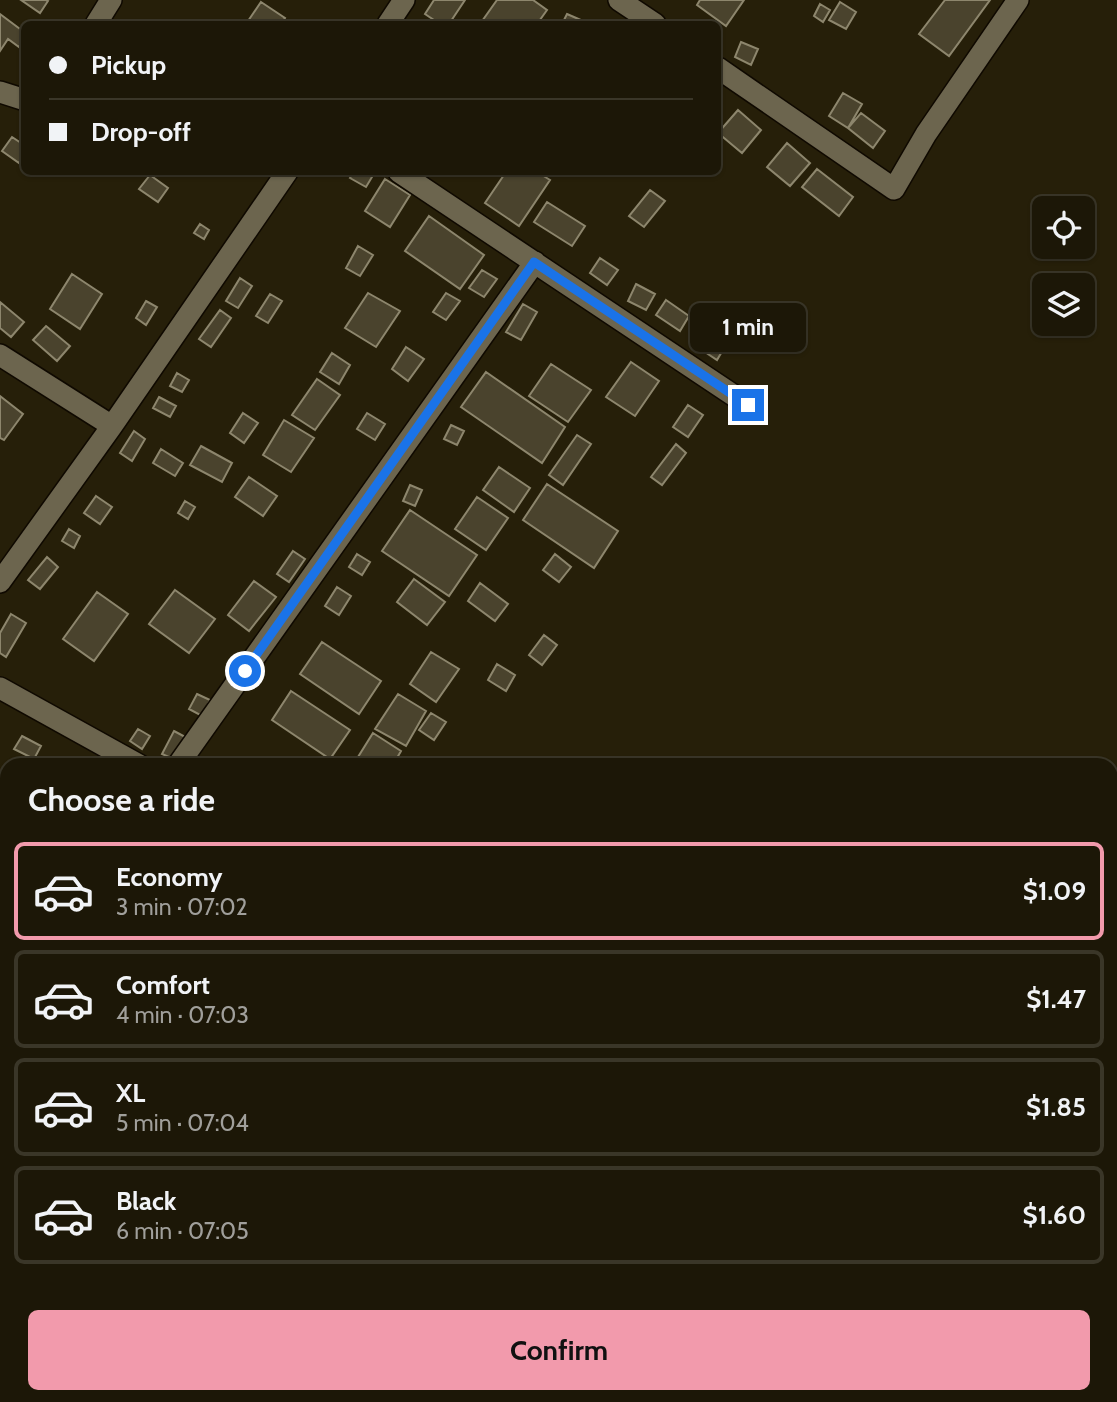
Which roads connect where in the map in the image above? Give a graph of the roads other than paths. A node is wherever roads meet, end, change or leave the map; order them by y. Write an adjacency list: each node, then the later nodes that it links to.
1 (111, 0): 5 (street)
2 (404, 0): 6 (street)
3 (619, 0): 7 (street)
4 (1018, 0): 8 (street)
5 (98, 21)
6 (389, 21)
7 (650, 21)
8 (721, 70)
9 (0, 92): 10 (street)
10 (21, 99)
11 (285, 175): 16 (street)
12 (404, 175): 13 (street)
13 (534, 262): 15 (street); 20 (street)
14 (0, 355): 16 (street)
15 (748, 405)
16 (112, 426): 17 (street)
17 (0, 582)
18 (0, 688): 19 (street)
19 (126, 758)
20 (183, 758)

